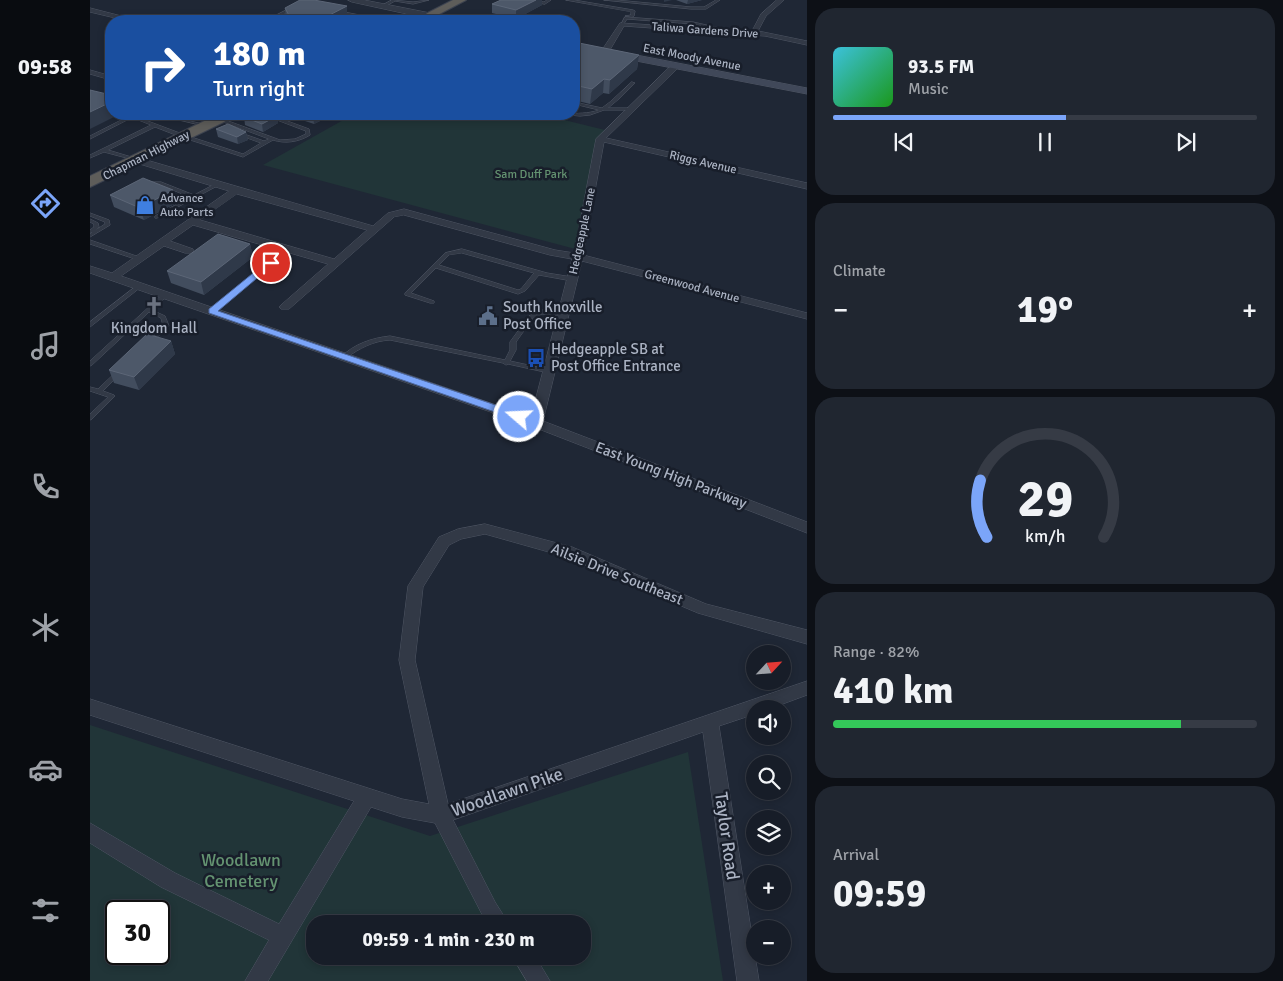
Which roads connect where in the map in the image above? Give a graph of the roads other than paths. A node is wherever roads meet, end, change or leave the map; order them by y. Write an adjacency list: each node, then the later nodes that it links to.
1 (309, 0): 12 (lane)
2 (352, 0): 14 (street)
3 (394, 0): 4 (lane); 14 (lane)
4 (427, 0)
5 (460, 0): 22 (highway)
6 (527, 0): 7 (lane)
7 (549, 0)
8 (568, 0): 16 (lane)
9 (606, 0): 10 (lane)
10 (718, 0)
11 (781, 0): 24 (street)
12 (300, 4): 13 (lane); 19 (lane)
13 (309, 6)
14 (383, 6): 21 (street)
15 (90, 10): 18 (street)
16 (623, 10): 23 (lane); 23 (lane)
17 (334, 11): 20 (lane)
18 (110, 15)
19 (287, 15)
20 (354, 15)
21 (425, 15)
22 (432, 15)
23 (625, 19): 24 (street, Taliwa Gardens Drive); 27 (street)
24 (754, 33): 25 (street, Taliwa Gardens Drive)
25 (807, 42)
26 (580, 47): 27 (main road, East Moody Avenue)
27 (604, 53): 28 (main road, East Moody Avenue)
28 (675, 67): 32 (main road, East Moody Avenue); 35 (street)
29 (90, 72): 30 (street)
30 (105, 76)
31 (633, 83): 34 (lane)
32 (807, 91)
33 (580, 104): 34 (lane)
34 (607, 109): 35 (lane); 36 (lane)
35 (632, 109): 49 (street)
36 (580, 115)
37 (124, 120): 47 (lane)
38 (142, 120): 44 (lane)
39 (183, 120): 45 (lane)
40 (218, 120): 45 (highway, Chapman Highway)
41 (227, 120): 50 (lane)
42 (233, 120): 48 (lane)
43 (284, 120): 48 (lane)
44 (155, 125): 46 (lane); 51 (lane)
45 (205, 125): 46 (highway, Chapman Highway)
46 (183, 136): 50 (lane); 53 (highway, Chapman Highway)
47 (90, 138)
48 (273, 138): 50 (lane)
49 (600, 139): 57 (street, Riggs Avenue); 69 (street, Hedgeapple Lane)
50 (265, 143)
51 (104, 150): 52 (lane); 53 (lane)
52 (90, 157)
53 (136, 160): 54 (highway, Chapman Highway); 56 (street)
54 (90, 182)
55 (142, 184): 59 (lane)
56 (217, 185): 58 (street); 59 (lane)
57 (807, 186)
58 (235, 191): 63 (street); 64 (street)
59 (194, 197): 61 (lane)
60 (90, 214): 65 (lane)
61 (157, 217)
62 (90, 220): 65 (lane)
63 (191, 221): 67 (street); 72 (street)
64 (374, 230): 69 (street, Greenwood Avenue); 72 (street)
65 (90, 234)
66 (90, 242): 70 (lane)
67 (163, 242): 68 (street); 70 (street)
68 (189, 251)
69 (578, 257): 77 (street, Hedgeapple Lane); 85 (street, Greenwood Avenue)
70 (140, 259): 76 (street)
71 (271, 263): 83 (lane)
72 (335, 264): 81 (street)
73 (434, 266): 75 (lane); 75 (lane); 80 (lane)
74 (92, 272): 76 (street, East Young High Parkway)
75 (538, 272): 77 (lane)
76 (113, 277): 78 (street, East Young High Parkway)
77 (572, 279): 84 (street, Hedgeapple Lane)
78 (139, 286): 79 (street, East Young High Parkway); 86 (lane)
79 (166, 295): 82 (lane); 83 (street, East Young High Parkway)
80 (432, 302)
81 (285, 307)
82 (149, 310): 87 (lane); 90 (lane)
83 (212, 311): 88 (street, East Young High Parkway)
84 (563, 314): 89 (lane); 92 (street, Hedgeapple Lane)
85 (807, 316)
86 (90, 325)
87 (144, 348)
88 (344, 357): 89 (lane); 96 (street, East Young High Parkway)
89 (506, 363): 92 (lane)
90 (90, 364)
91 (124, 367): 94 (lane)
92 (549, 371): 96 (street, Hedgeapple Lane)
93 (90, 389): 94 (lane)
94 (98, 392): 95 (lane)
95 (90, 418)
96 (536, 423): 97 (street, East Young High Parkway)
97 (807, 528)
98 (807, 637): 103 (street, Ailsie Drive Southeast)
99 (807, 688): 101 (street, Woodlawn Pike)
100 (90, 707): 102 (street, Woodlawn Pike)
101 (710, 721): 103 (street, Woodlawn Pike); 110 (street, Taylor Road)
102 (367, 797): 103 (street, Woodlawn Pike); 106 (street)
103 (441, 815): 105 (street, Ailsie Drive Southeast)
104 (90, 832): 106 (street)
105 (492, 915)
106 (283, 936): 108 (street)
107 (528, 965): 109 (street)
108 (256, 981)
109 (539, 981)
110 (748, 981)

